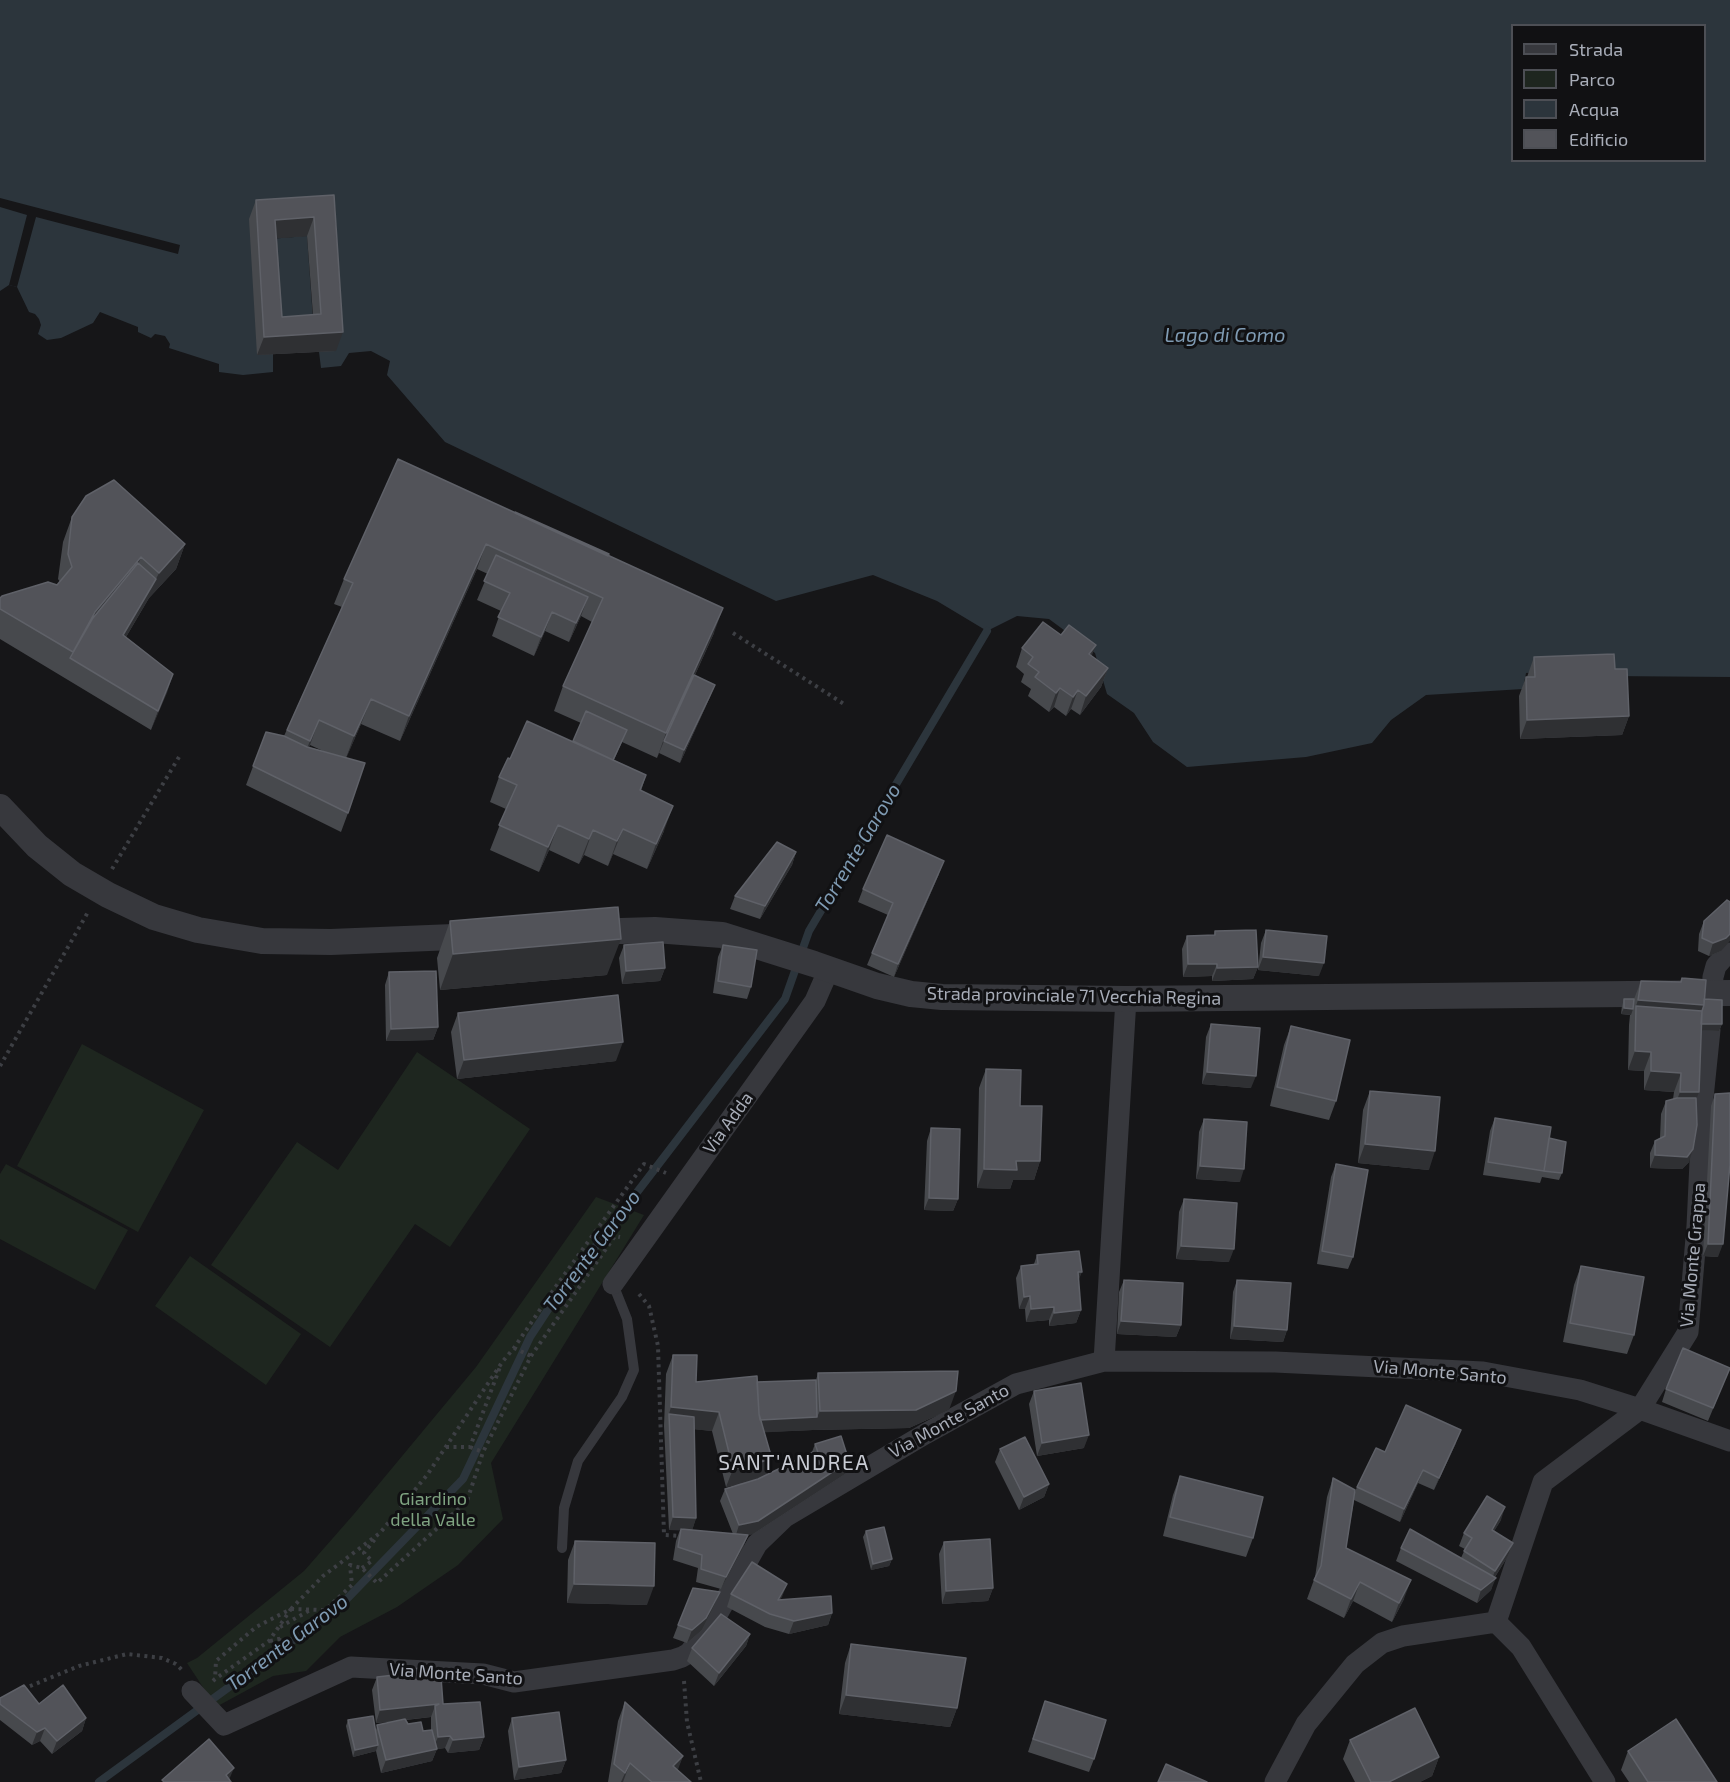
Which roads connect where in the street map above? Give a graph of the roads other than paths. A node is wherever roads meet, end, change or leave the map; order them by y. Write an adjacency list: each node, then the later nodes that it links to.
1 (0, 807): 3 (street)
2 (562, 933): 5 (street, Strada provinciale 71 Vecchia Regina)
3 (505, 935)
4 (1730, 953): 6 (street)
5 (822, 967): 7 (street, Strada provinciale 71 Vecchia Regina); 9 (street, Via Adda)
6 (1718, 997): 7 (street, Strada provinciale 71 Vecchia Regina)
7 (1126, 999): 10 (street)
8 (1710, 1030): 11 (street, Via Monte Grappa)
9 (617, 1278): 13 (lane)
10 (1104, 1361): 11 (street, Via Monte Santo); 15 (street, Via Monte Santo)
11 (1640, 1409): 12 (street, Via Monte Santo); 14 (street, Via Monte Grappa)
12 (1730, 1441)
13 (562, 1548)
14 (1496, 1622): 16 (street); 17 (street)
15 (199, 1688)
16 (1275, 1782)
17 (1605, 1782)

